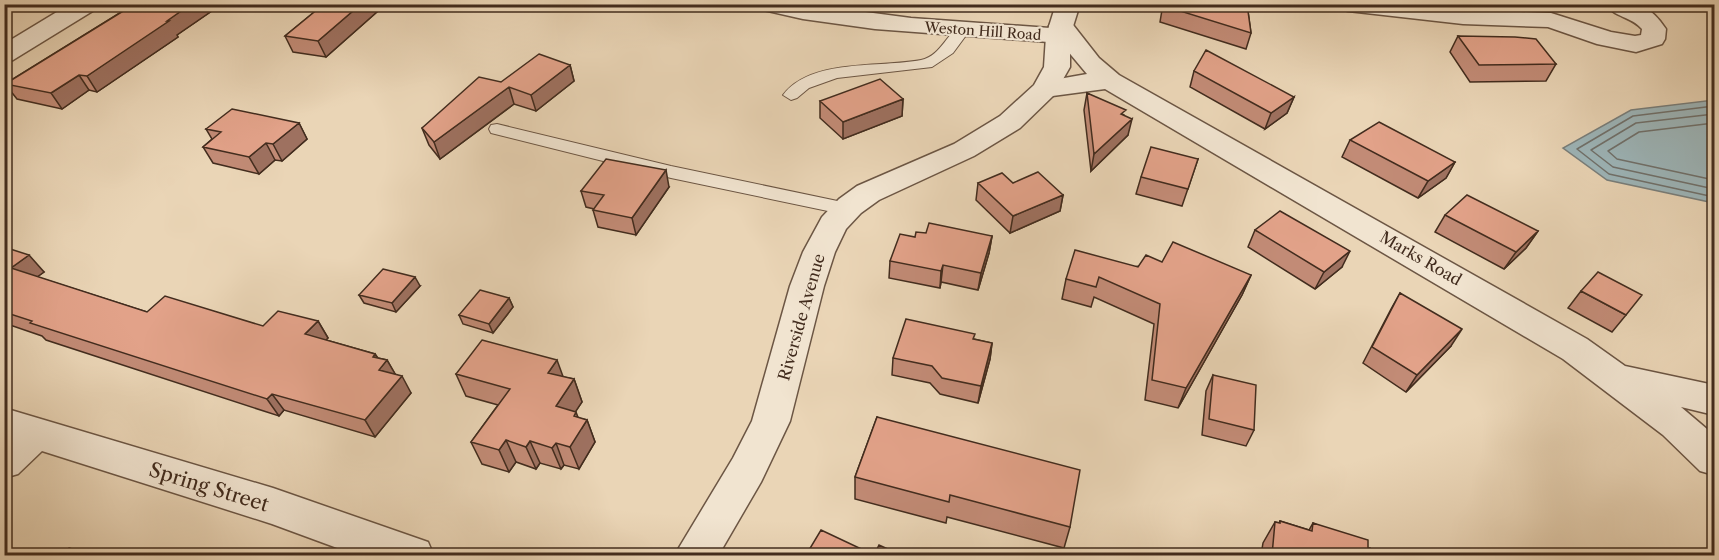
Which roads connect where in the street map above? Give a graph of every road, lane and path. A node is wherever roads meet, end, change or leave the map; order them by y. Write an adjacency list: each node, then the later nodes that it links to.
1 (88, 4): 8 (street)
2 (767, 4): 7 (street, Weston Hill Road)
3 (1348, 4): 5 (street)
4 (1617, 4): 5 (street)
5 (1557, 12)
6 (1062, 22): 7 (street, Weston Hill Road); 9 (street, Marks Road); 10 (street, Riverside Avenue)
7 (963, 30): 11 (lane)
8 (4, 56)
9 (1110, 81): 10 (street); 14 (street, Marks Road)
10 (1045, 89): 13 (street, Riverside Avenue)
11 (791, 95)
12 (496, 129): 13 (lane)
13 (847, 209): 20 (street, Riverside Avenue)
14 (1617, 378): 15 (street); 17 (street, Marks Road)
15 (1714, 400)
16 (20, 428): 18 (street); 19 (street, Spring Street)
17 (1714, 459)
18 (4, 462)
19 (413, 555)
20 (695, 555)

